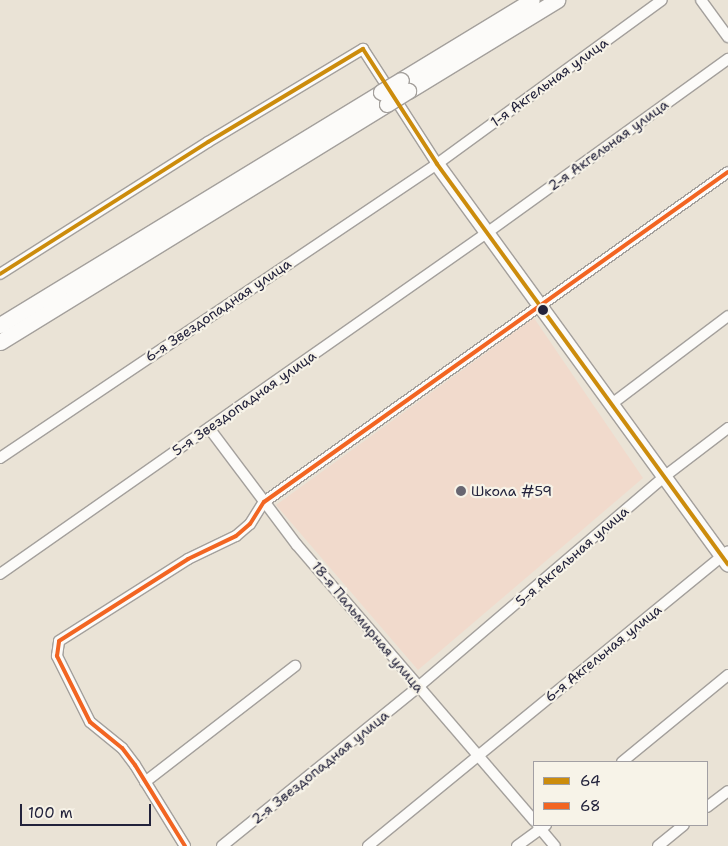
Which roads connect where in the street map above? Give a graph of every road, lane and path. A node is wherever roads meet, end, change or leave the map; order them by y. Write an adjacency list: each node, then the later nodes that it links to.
1 (532, 0): 7 (main road)
2 (557, 0): 7 (main road)
3 (662, 0): 9 (street, 1-я Акгельная улица)
4 (701, 0): 5 (street)
5 (728, 37)
6 (728, 59): 11 (street, 2-я Акгельная улица)
7 (405, 85): 8 (main road, bridge)
8 (384, 98): 15 (main road); 16 (main road)
9 (437, 164): 11 (street); 12 (street); 20 (street, 6-я Звездопадная улица)
10 (728, 172): 13 (street)
11 (488, 232): 13 (street); 18 (street, 5-я Звездопадная улица)
12 (0, 274)
13 (540, 303): 17 (street); 22 (street)
14 (728, 316): 17 (street)
15 (0, 325)
16 (0, 342)
17 (613, 403): 21 (street)
18 (209, 428): 22 (street, 18-я Пальмирная улица); 24 (street, 5-я Звездопадная улица)
19 (728, 428): 21 (street, 5-я Акгельная улица)
20 (0, 458)
21 (665, 476): 23 (street); 27 (street, 5-я Акгельная улица)
22 (264, 502): 27 (street, 18-я Пальмирная улица); 30 (street)
23 (726, 557): 28 (street, 6-я Акгельная улица)
24 (0, 574)
25 (295, 666): 30 (street)
26 (728, 675): 29 (street)
27 (418, 687): 28 (street, 18-я Пальмирная улица); 38 (street, 2-я Звездопадная улица)
28 (478, 755): 33 (street, 18-я Пальмирная улица); 39 (street, 6-я Акгельная улица)
29 (623, 761)
30 (145, 782): 37 (street)
31 (728, 791): 32 (street)
32 (708, 806)
33 (533, 817)
34 (539, 826): 40 (street)
35 (541, 826): 41 (street, 18-я Пальмирная улица)
36 (683, 826): 42 (street)
37 (185, 846)
38 (222, 846)
39 (368, 846)
40 (517, 846)
41 (555, 846)
42 (658, 846)

